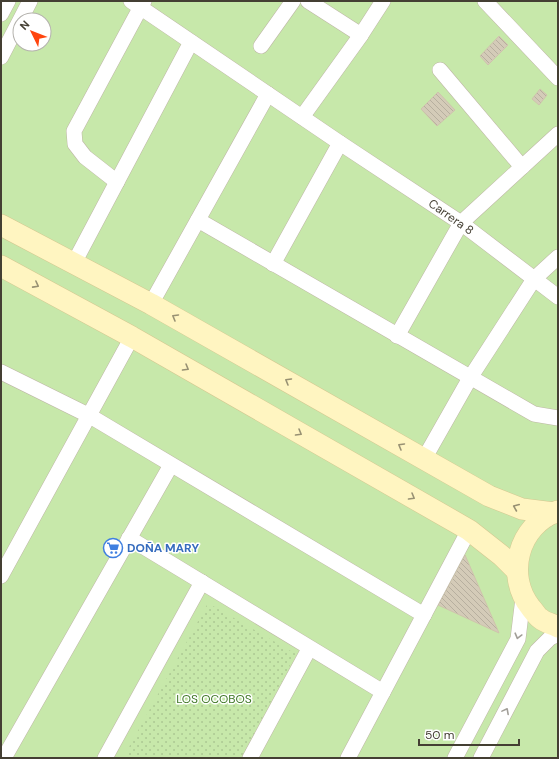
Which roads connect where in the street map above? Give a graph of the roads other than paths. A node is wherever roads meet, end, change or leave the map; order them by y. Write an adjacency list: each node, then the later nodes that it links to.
1 (8, 1): 8 (street)
2 (30, 1): 12 (street)
3 (294, 1): 11 (street)
4 (308, 1): 9 (street)
5 (383, 1): 9 (street)
6 (485, 1): 14 (street)
7 (138, 3): 10 (street, Carrera 8); 20 (street)
8 (1, 14)
9 (361, 35): 16 (street)
10 (192, 42): 15 (street, Carrera 8); 20 (street)
11 (261, 46)
12 (1, 57)
13 (440, 70): 19 (street)
14 (558, 78)
15 (268, 94): 16 (street, Carrera 8); 21 (street)
16 (302, 117): 18 (street, Carrera 8)
17 (558, 134): 19 (street)
18 (340, 143): 22 (street, Carrera 8); 26 (street)
19 (522, 167): 22 (street)
20 (117, 182): 25 (street)
21 (198, 220): 26 (street); 30 (street)
22 (461, 223): 28 (street, Carrera 8); 31 (street)
23 (2, 224): 25 (main road)
24 (558, 256): 28 (street)
25 (74, 263): 30 (main road)
26 (273, 264): 31 (street)
27 (1, 267): 32 (main road, one-way to 32)
28 (534, 279): 29 (street, Carrera 8); 34 (street)
29 (558, 297)
30 (151, 304): 37 (main road, one-way to 30)
31 (397, 336): 34 (street)
32 (132, 337): 35 (street); 40 (main road, one-way to 40)
33 (3, 376): 35 (street)
34 (470, 378): 36 (street); 37 (street)
35 (90, 416): 38 (street); 43 (street)
36 (558, 418)
37 (424, 459): 39 (main road, one-way to 37)
38 (171, 465): 41 (street); 46 (street)
39 (556, 512): 42 (main road)
40 (469, 530): 42 (main road); 46 (street)
41 (130, 538): 44 (street); 51 (street)
42 (516, 570): 45 (main road)
43 (1, 576)
44 (202, 582): 49 (street); 52 (street)
45 (523, 598): 47 (main road); 55 (street, one-way to 55)
46 (424, 615): 50 (street)
47 (558, 627)
48 (558, 634): 56 (street, one-way to 48)
49 (309, 649): 50 (street); 53 (street)
50 (383, 692): 54 (street)
51 (4, 758)
52 (105, 758)
53 (250, 758)
54 (348, 758)
55 (455, 758)
56 (481, 758)

